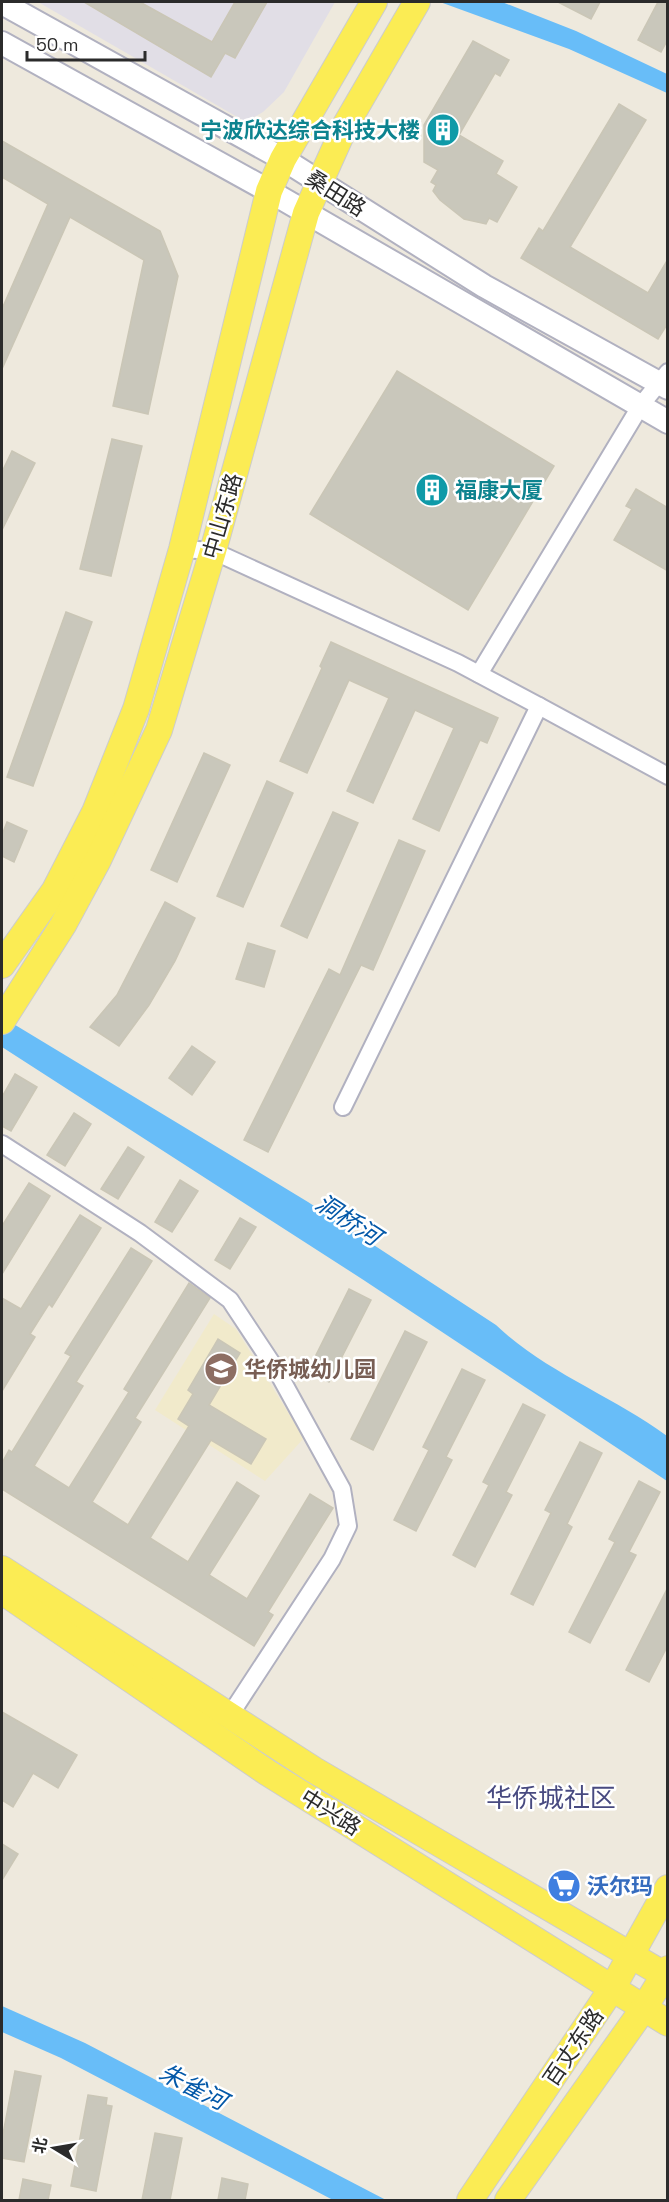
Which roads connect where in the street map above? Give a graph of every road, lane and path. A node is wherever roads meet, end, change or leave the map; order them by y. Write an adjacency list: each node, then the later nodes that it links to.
1 (374, 2): 5 (main road, 中山东路)
2 (2, 3): 5 (main road, 桑田路)
3 (415, 5): 6 (main road, 中山东路)
4 (4, 44): 7 (main road, 桑田路)
5 (283, 159): 6 (main road, 桑田路); 7 (main road, 中山东路)
6 (319, 181): 8 (main road, 中山东路); 9 (main road, 桑田路)
7 (269, 191): 8 (main road, 桑田路); 12 (main road, 中山东路)
8 (306, 213): 10 (main road, 桑田路); 13 (main road, 中山东路)
9 (665, 381): 10 (street)
10 (641, 405): 11 (main road, 桑田路); 14 (street)
11 (668, 422)
12 (182, 549): 13 (street); 17 (main road, 中山东路)
13 (213, 551): 14 (street); 18 (main road, 中山东路)
14 (479, 674): 15 (street)
15 (538, 706): 16 (street); 19 (street)
16 (668, 776)
17 (2, 965)
18 (2, 1021)
19 (343, 1107)
20 (2, 1144): 23 (street)
21 (2, 1569): 23 (main road, 中兴路)
22 (2, 1592): 27 (main road, 中兴路)
23 (230, 1715): 25 (main road, 中兴路)
24 (668, 1888): 25 (main road, 百丈东路)
25 (632, 1955): 26 (main road, 中兴路); 27 (main road, 百丈东路)
26 (666, 1974): 28 (main road, 百丈东路)
27 (613, 1988): 28 (main road, 中兴路); 30 (main road, 百丈东路)
28 (644, 2008): 29 (main road, 中兴路); 31 (main road, 百丈东路)
29 (668, 2023)
30 (470, 2200)
31 (508, 2200)

